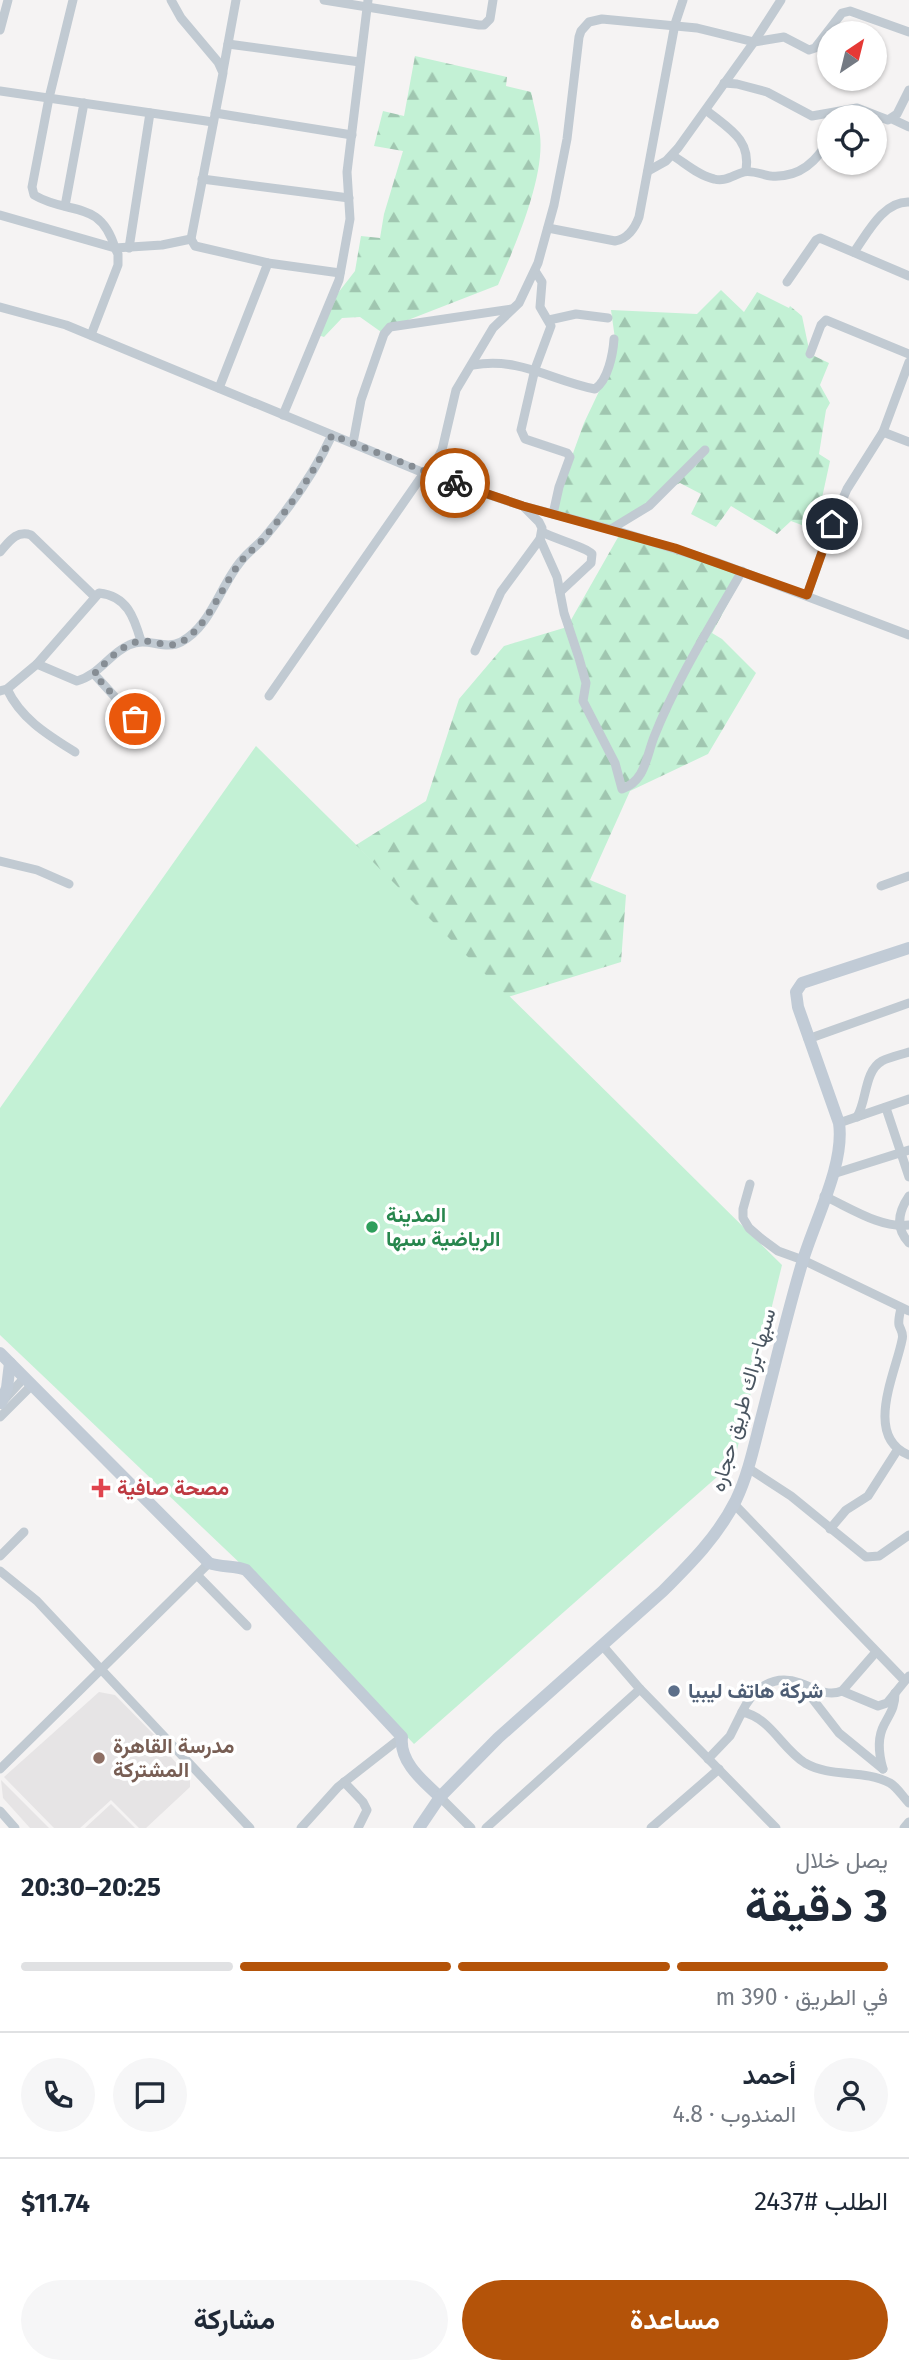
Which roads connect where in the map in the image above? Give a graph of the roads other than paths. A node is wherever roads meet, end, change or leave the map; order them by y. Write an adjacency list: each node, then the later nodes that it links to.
1 (8, 0): 11 (street)
2 (73, 0): 20 (street)
3 (171, 0): 16 (street)
4 (236, 0): 14 (street)
5 (324, 0): 9 (street)
6 (493, 0): 9 (street)
7 (683, 0): 10 (street)
8 (781, 0): 13 (street)
9 (368, 4): 15 (street)
10 (675, 24): 13 (street); 32 (street); 39 (street)
11 (0, 30)
12 (909, 32): 13 (street)
13 (754, 42): 17 (street)
14 (228, 44): 15 (street); 16 (street)
15 (360, 62): 29 (street)
16 (223, 73): 25 (street)
17 (724, 83): 22 (street); 24 (street)
18 (909, 90): 27 (street)
19 (0, 91): 20 (street)
20 (49, 98): 21 (street); 37 (street)
21 (84, 103): 23 (street); 37 (street)
22 (706, 110): 30 (street); 33 (street)
23 (150, 113): 25 (street); 42 (street)
24 (817, 115)
25 (214, 118): 29 (street); 34 (street)
26 (887, 119): 27 (street)
27 (892, 119): 28 (street)
28 (909, 127)
29 (352, 135): 35 (street)
30 (672, 155): 32 (street); 33 (street)
31 (817, 157): 33 (street)
32 (648, 171): 39 (street)
33 (746, 171)
34 (202, 179): 35 (street); 40 (street)
35 (349, 198): 46 (street)
36 (909, 202): 43 (street)
37 (65, 206): 41 (street)
38 (0, 215): 41 (street)
39 (548, 228): 45 (street)
40 (191, 239): 42 (street); 44 (street)
41 (115, 248): 42 (street); 53 (street)
42 (130, 248)
43 (854, 252): 47 (street); 48 (street)
44 (268, 263): 46 (street); 60 (street)
45 (535, 271): 50 (street); 52 (street)
46 (340, 273): 61 (street)
47 (909, 276)
48 (787, 282)
49 (0, 307): 53 (street)
50 (513, 309): 58 (street); 65 (street)
51 (608, 318): 52 (street)
52 (550, 320): 59 (street)
53 (91, 335): 60 (street)
54 (614, 339): 59 (street)
55 (810, 354): 56 (street)
56 (909, 354)
57 (909, 362): 62 (street)
58 (473, 365): 59 (street); 67 (street)
59 (535, 369): 69 (street)
60 (219, 388): 61 (street)
61 (283, 415): 63 (street)
62 (883, 432): 64 (street); 75 (street)
63 (332, 435): 65 (street); 78 (street)
64 (909, 442)
65 (353, 443): 67 (street)
66 (705, 450): 70 (street)
67 (424, 472): 68 (street); 83 (street)
68 (523, 506): 69 (street); 71 (street)
69 (553, 514): 70 (street)
70 (611, 529): 73 (street)
71 (541, 536): 74 (street); 74 (street); 79 (street)
72 (0, 552): 76 (street)
73 (741, 571): 74 (street); 75 (street)
74 (560, 592)
75 (807, 595): 77 (street)
76 (94, 596): 78 (street); 80 (street)
77 (909, 635)
78 (141, 641): 81 (street)
79 (475, 651)
80 (37, 664): 81 (street); 82 (street)
81 (94, 674): 84 (street)
82 (4, 690): 85 (street)
83 (269, 696)
84 (135, 719)
85 (75, 751)
86 (0, 861): 88 (street)
87 (909, 876): 89 (street)
88 (69, 884)
89 (880, 886)
90 (909, 948): 92 (main road, سبها-براك طريق حجاره)
91 (909, 1003): 92 (street)
92 (808, 1039): 97 (main road, سبها-براك طريق حجاره)
93 (909, 1052): 96 (street)
94 (909, 1099): 95 (street)
95 (886, 1108): 96 (street); 98 (street)
96 (858, 1117): 97 (street)
97 (839, 1123): 99 (main road, سبها-براك طريق حجاره)
98 (905, 1152): 99 (street); 100 (street)
99 (833, 1174): 102 (main road, سبها-براك طريق حجاره)
100 (909, 1177)
101 (750, 1185): 106 (street)
102 (824, 1196): 104 (street); 106 (main road, سبها-براك طريق حجاره)
103 (909, 1196): 104 (street)
104 (904, 1226): 105 (street)
105 (909, 1243)
106 (803, 1260): 107 (street); 114 (main road, سبها-براك طريق حجاره)
107 (905, 1310): 112 (street)
108 (0, 1353): 109 (main road)
109 (10, 1363): 110 (main road); 111 (main road)
110 (28, 1382): 111 (street); 120 (main road)
111 (0, 1408)
112 (898, 1449): 113 (street); 116 (street)
113 (909, 1455)
114 (748, 1468): 115 (main road, سبها-براك طريق حجاره); 116 (street)
115 (734, 1504): 124 (main road, سبها-براك طريق حجاره); 125 (street)
116 (830, 1529): 118 (street)
117 (24, 1532): 119 (street)
118 (909, 1535)
119 (0, 1556)
120 (209, 1563): 122 (street); 133 (main road)
121 (0, 1571): 126 (street)
122 (198, 1576): 123 (street); 126 (street)
123 (247, 1626)
124 (602, 1645): 129 (street); 140 (main road, سبها-براك طريق حجاره)
125 (876, 1652): 127 (street); 130 (street)
126 (102, 1669): 135 (street); 145 (street)
127 (907, 1678): 131 (street)
128 (800, 1683): 130 (street); 132 (street); 137 (street)
129 (640, 1689): 134 (street); 150 (street)
130 (842, 1691): 131 (street)
131 (895, 1693): 137 (street)
132 (742, 1712): 134 (street); 139 (street)
133 (402, 1737): 138 (street); 140 (main road)
134 (708, 1759): 136 (street)
135 (0, 1769)
136 (719, 1769): 151 (street); 152 (street)
137 (883, 1769): 139 (street)
138 (344, 1782): 146 (street); 147 (street)
139 (890, 1783): 141 (street)
140 (440, 1797): 148 (main road, سبها-براك طريق حجاره); 149 (street)
141 (909, 1803)
142 (0, 1811): 144 (street)
143 (909, 1822): 153 (street)
144 (15, 1828)
145 (250, 1828)
146 (301, 1828)
147 (358, 1828)
148 (419, 1828)
149 (471, 1828)
150 (486, 1828)
151 (651, 1828)
152 (776, 1828)
153 (904, 1828)

